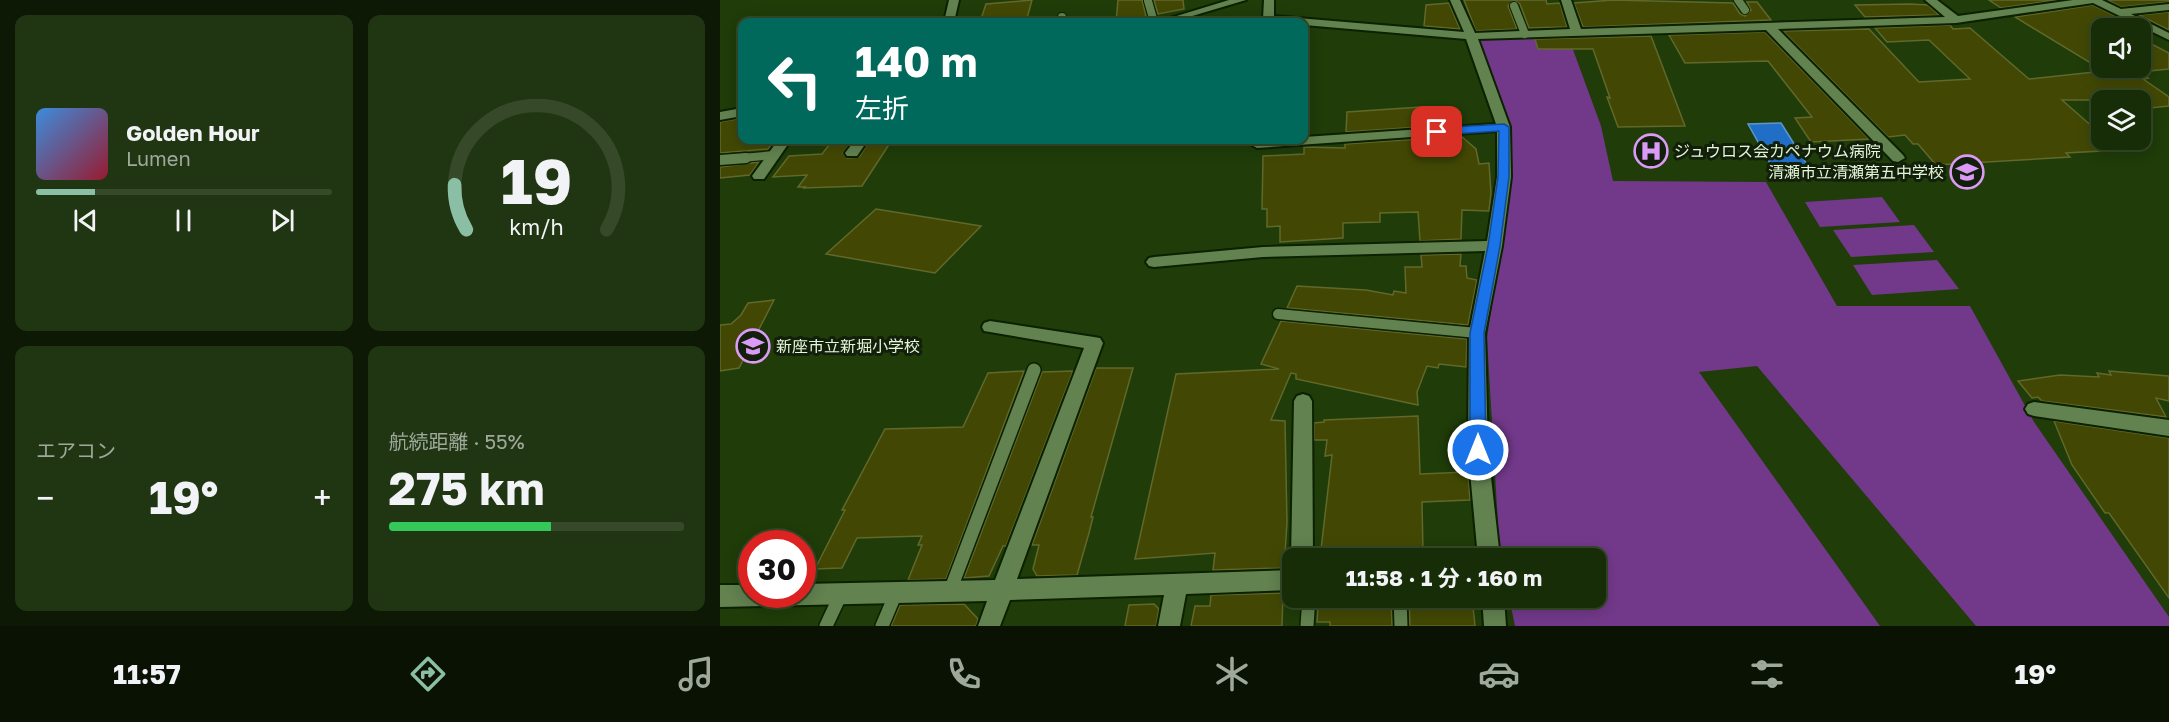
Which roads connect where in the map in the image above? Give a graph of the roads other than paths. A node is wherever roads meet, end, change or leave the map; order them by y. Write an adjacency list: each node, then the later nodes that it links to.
1 (954, 0): 14 (street)
2 (1241, 0): 16 (street)
3 (1269, 0): 17 (street)
4 (1455, 0): 23 (street)
5 (1566, 0): 21 (street)
6 (1738, 0): 12 (lane)
7 (1930, 0): 18 (street)
8 (2094, 0): 13 (street); 18 (street)
9 (1148, 1): 15 (lane)
10 (1514, 6): 22 (lane)
11 (2169, 7): 13 (street)
12 (1745, 10)
13 (2122, 12): 24 (street)
14 (950, 18)
15 (1153, 18)
16 (1176, 18)
17 (1268, 18)
18 (1956, 20): 20 (street)
19 (1308, 22): 23 (street)
20 (1770, 26): 21 (street); 33 (street)
21 (1577, 33): 22 (street)
22 (1525, 34): 23 (street)
23 (1471, 36): 27 (street)
24 (2169, 37)
25 (738, 113): 26 (street)
26 (720, 116)
27 (1504, 127): 28 (street); 36 (street)
28 (1308, 140)
29 (781, 144): 32 (street)
30 (858, 144): 31 (street)
31 (852, 153)
32 (774, 155): 34 (lane); 35 (street)
33 (1898, 159)
34 (720, 160)
35 (759, 176)
36 (1494, 246): 37 (street); 40 (street)
37 (1154, 262)
38 (1278, 314): 40 (lane)
39 (990, 327): 49 (street)
40 (1477, 333): 46 (street)
41 (1034, 370): 50 (lane)
42 (1303, 401): 45 (street)
43 (2034, 409): 44 (street)
44 (2169, 428)
45 (1302, 548)
46 (1488, 548)
47 (1282, 580): 48 (street)
48 (1177, 584): 49 (street); 60 (street)
49 (1000, 590): 50 (street); 59 (street)
50 (950, 591): 51 (street)
51 (896, 593): 52 (street); 58 (lane)
52 (841, 594): 53 (street); 57 (lane)
53 (720, 596)
54 (1308, 608): 61 (lane)
55 (1400, 608): 62 (lane)
56 (1494, 608): 63 (street)
57 (826, 626)
58 (882, 626)
59 (989, 626)
60 (1169, 626)
61 (1307, 626)
62 (1401, 626)
63 (1495, 626)

